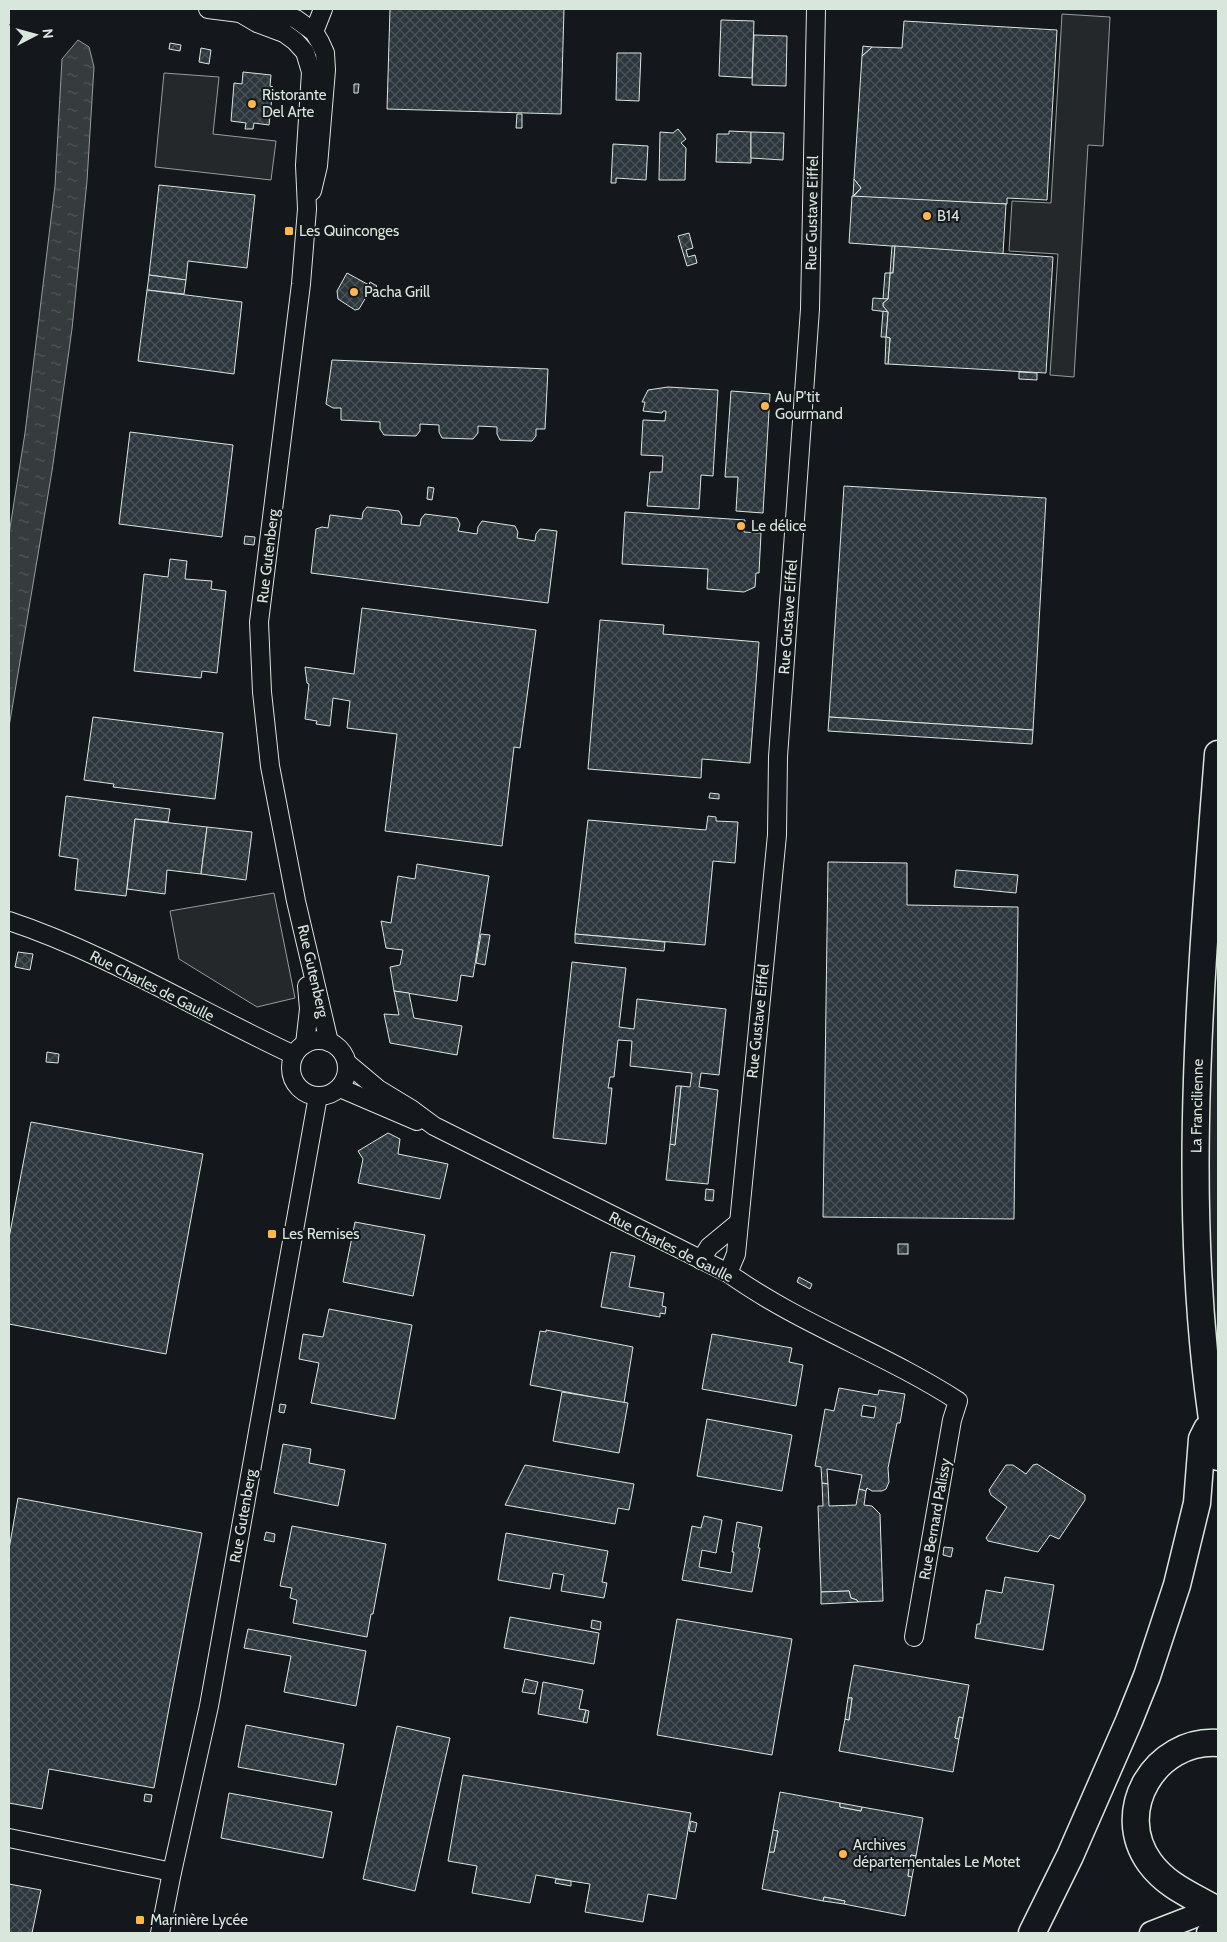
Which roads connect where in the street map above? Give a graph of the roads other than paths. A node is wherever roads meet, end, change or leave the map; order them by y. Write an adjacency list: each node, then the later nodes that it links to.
1 (208, 9): 4 (street)
2 (323, 9): 5 (street)
3 (816, 9): 18 (street, Rue Gustave Eiffel)
4 (240, 13): 5 (street); 6 (street)
5 (302, 25): 6 (street); 7 (street, Rue Gutenberg); 8 (street, Rue Gutenberg)
6 (271, 28): 7 (street)
7 (305, 52): 8 (street, Rue Gutenberg)
8 (307, 209): 10 (street, Rue Gutenberg)
9 (1218, 754): 22 (highway, La Francilienne)
10 (296, 901): 12 (street, Rue Gutenberg); 13 (street, Rue Gutenberg)
11 (9, 921): 13 (street, Rue Charles de Gaulle)
12 (329, 1042): 13 (street); 14 (street)
13 (300, 1050): 16 (street)
14 (347, 1063): 15 (street); 17 (street, Rue Charles de Gaulle)
15 (340, 1088): 16 (street); 17 (street, Rue Charles de Gaulle)
16 (318, 1096): 27 (street, Rue Gutenberg)
17 (434, 1126): 19 (street, Rue Charles de Gaulle)
18 (738, 1224): 19 (street); 20 (street, Rue Gustave Eiffel)
19 (701, 1260): 20 (street, Rue Charles de Gaulle)
20 (728, 1273): 21 (street, Rue Charles de Gaulle)
21 (958, 1401): 24 (street, Rue Bernard Palissy)
22 (1212, 1419): 23 (highway, La Francilienne); 30 (highway)
23 (1218, 1458)
24 (914, 1637)
25 (1218, 1743): 28 (highway)
26 (9, 1838): 27 (street)
27 (172, 1872): 29 (street, Rue Gutenberg)
28 (1215, 1920): 31 (main road)
29 (160, 1933)
30 (1032, 1933)
31 (1151, 1933)

